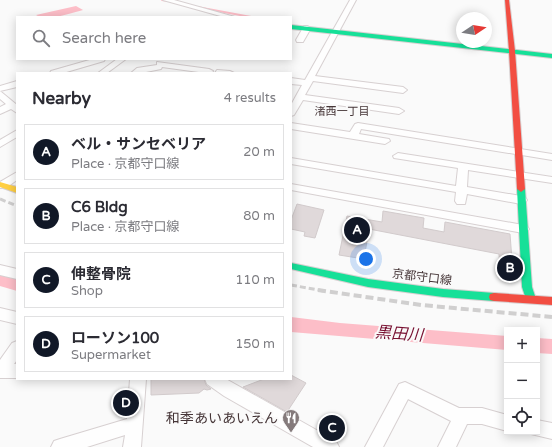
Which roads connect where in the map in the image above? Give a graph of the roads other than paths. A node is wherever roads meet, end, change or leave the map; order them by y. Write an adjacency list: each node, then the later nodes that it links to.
1 (166, 0): 5 (street)
2 (191, 0): 5 (street)
3 (353, 0): 9 (street)
4 (507, 0): 11 (street)
5 (182, 4): 6 (street)
6 (228, 16)
7 (292, 27): 8 (street)
8 (307, 28): 9 (street); 10 (street)
9 (336, 30): 11 (street); 23 (street)
10 (300, 40)
11 (512, 49): 12 (street); 38 (street)
12 (552, 56)
13 (98, 60): 15 (street)
14 (121, 60): 20 (street)
15 (78, 66): 18 (street); 19 (street)
16 (161, 66): 17 (street); 21 (street)
17 (210, 71)
18 (57, 72)
19 (86, 72)
20 (103, 72)
21 (137, 72)
22 (292, 81): 23 (street)
23 (309, 81): 26 (street); 28 (street)
24 (16, 84): 25 (street)
25 (0, 89)
26 (403, 90)
27 (0, 94): 29 (street)
28 (296, 98): 30 (street); 32 (street)
29 (14, 107): 31 (street)
30 (292, 110)
31 (0, 111)
32 (399, 111)
33 (292, 126): 35 (street)
34 (16, 134): 37 (street)
35 (353, 135): 36 (street); 40 (street)
36 (385, 141)
37 (0, 144)
38 (518, 152): 40 (street); 41 (street); 43 (street)
39 (398, 156): 40 (street)
40 (457, 156): 43 (street); 49 (street)
41 (552, 158)
42 (292, 161): 49 (street)
43 (519, 175): 45 (street); 50 (street)
44 (16, 176): 46 (street)
45 (552, 180)
46 (2, 184): 48 (street)
47 (292, 187): 52 (street)
48 (16, 190)
49 (462, 190): 50 (street); 51 (street)
50 (521, 200): 52 (street)
51 (461, 202)
52 (523, 229): 56 (street)
53 (292, 266): 56 (street, 京都守口線)
54 (0, 270): 55 (street)
55 (16, 274)
56 (532, 299): 57 (street, 京都守口線)
57 (552, 301)
58 (0, 314): 59 (street)
59 (16, 318)
60 (16, 350): 61 (street)
61 (6, 371)
62 (138, 380): 66 (street)
63 (214, 380): 71 (street)
64 (462, 415): 65 (street); 72 (street); 73 (street)
65 (504, 422)
66 (135, 424): 69 (street); 70 (street)
67 (540, 429): 68 (street)
68 (552, 431)
69 (60, 447)
70 (132, 447)
71 (330, 447)
72 (374, 447)
73 (447, 447)

